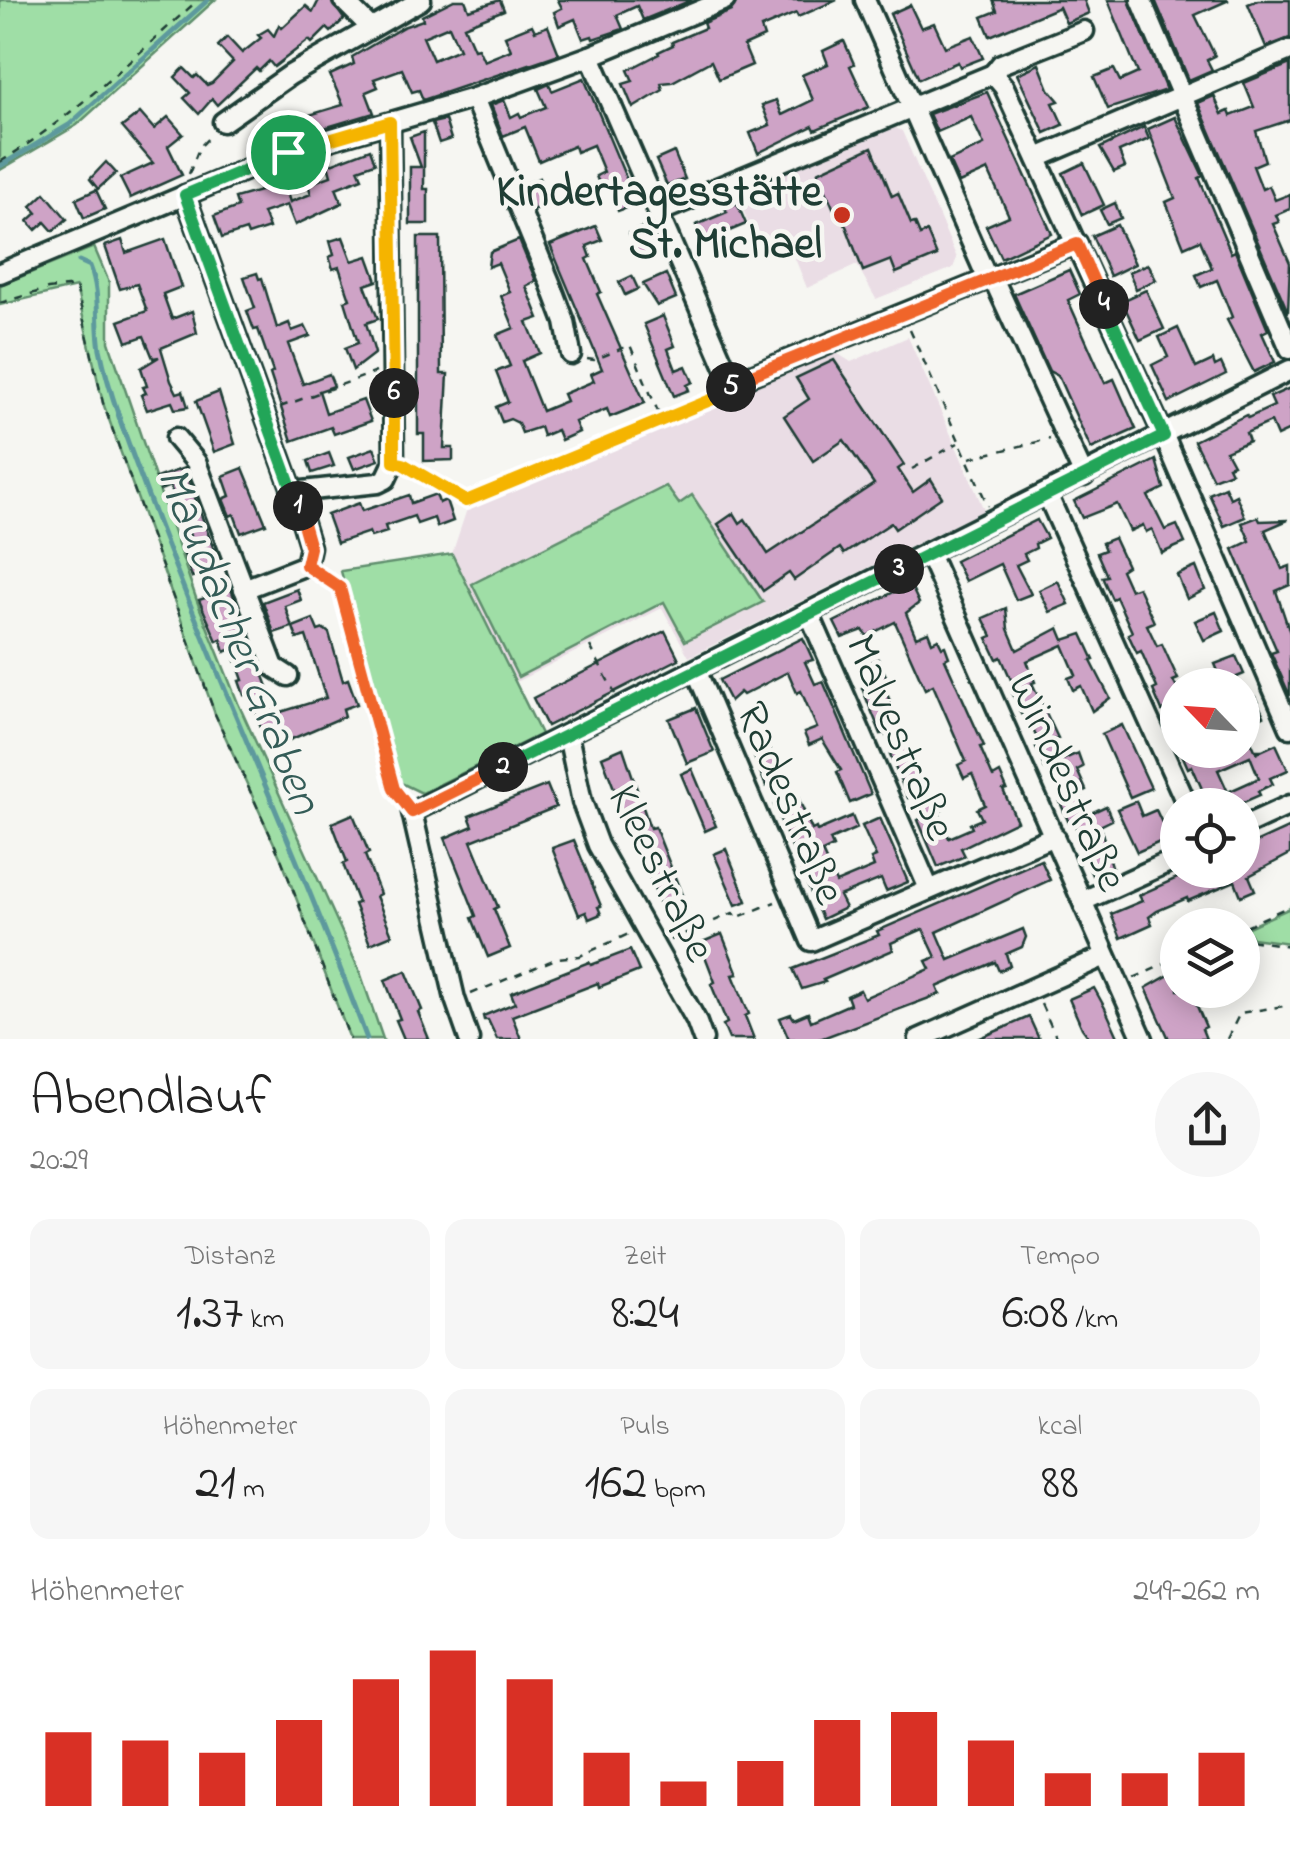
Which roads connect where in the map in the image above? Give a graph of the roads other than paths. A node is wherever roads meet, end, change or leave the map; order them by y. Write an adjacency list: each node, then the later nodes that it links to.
1 (343, 0): 6 (street)
2 (421, 0): 6 (street)
3 (725, 0): 9 (street)
4 (865, 0): 13 (street)
5 (1141, 0): 11 (street)
6 (370, 28): 14 (street)
7 (1084, 31): 10 (street)
8 (1290, 50): 11 (street)
9 (590, 56): 12 (street); 18 (street)
10 (992, 74): 13 (street); 16 (street)
11 (1182, 97): 16 (street); 22 (street)
12 (474, 98): 15 (street); 23 (street)
13 (911, 106): 18 (street); 21 (street)
14 (223, 122)
15 (390, 122): 17 (street); 28 (street)
16 (1037, 158): 19 (street)
17 (185, 195): 20 (street); 28 (street)
18 (659, 212): 21 (street)
19 (1077, 244): 21 (street); 25 (street)
20 (0, 273)
21 (990, 279): 27 (street)
22 (1290, 348)
23 (571, 354)
24 (1290, 370): 25 (street)
25 (1164, 436): 27 (street); 35 (street)
26 (176, 438): 31 (street)
27 (1084, 476): 29 (street)
28 (294, 492): 31 (street)
29 (1047, 494): 30 (street); 37 (street)
30 (929, 554): 32 (street); 40 (street, Windestraße)
31 (244, 589): 34 (street)
32 (809, 613): 33 (street); 42 (street, Malvestraße)
33 (696, 670): 36 (street); 42 (street, Radestraße)
34 (288, 676)
35 (1290, 728)
36 (568, 735): 45 (street); 46 (street, Kleestraße)
37 (1179, 788)
38 (1290, 805): 39 (street)
39 (1260, 819)
40 (1054, 836): 42 (street, Radestraße); 43 (street, Windestraße)
41 (1160, 866): 43 (street)
42 (929, 889)
43 (1083, 901): 44 (street, Windestraße)
44 (1105, 956): 47 (street); 48 (street, Windestraße)
45 (469, 1039)
46 (703, 1039)
47 (919, 1039)
48 (1143, 1039)

